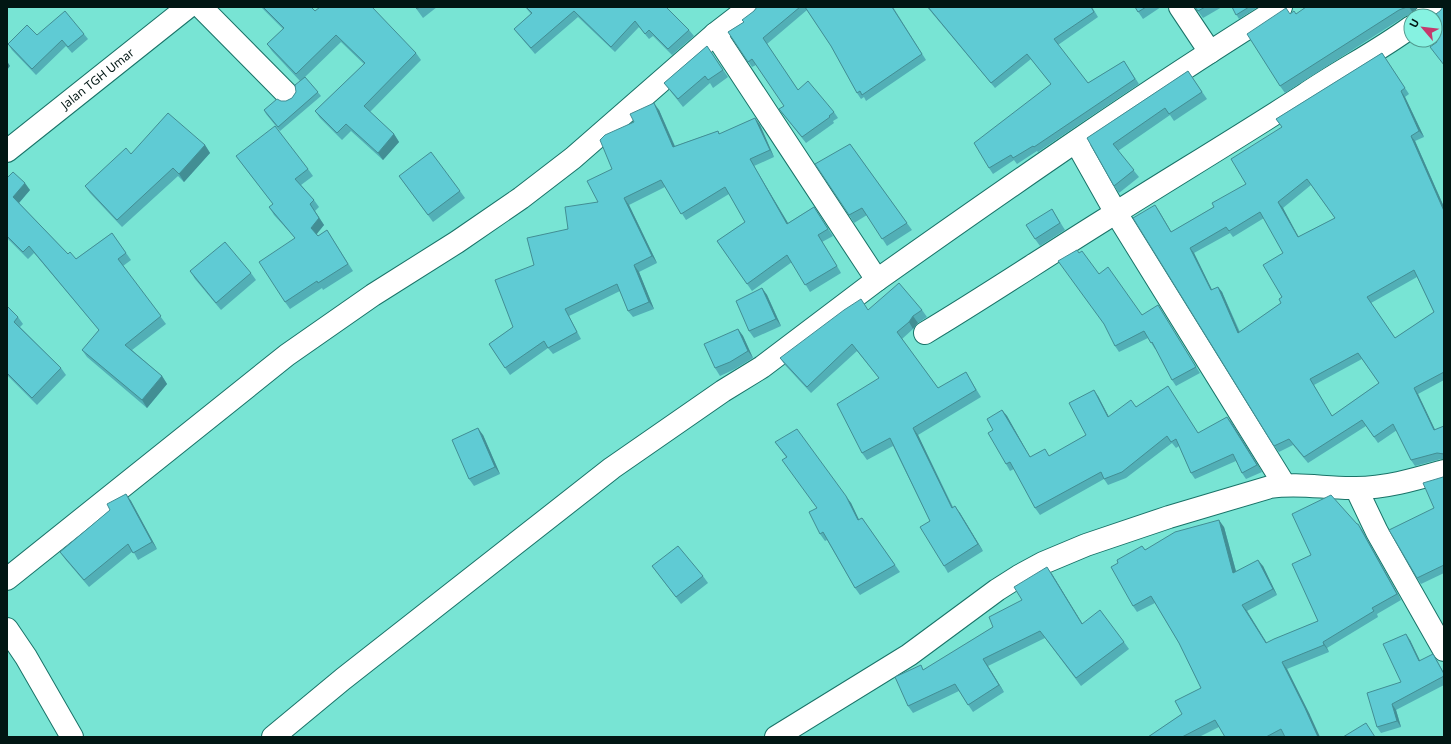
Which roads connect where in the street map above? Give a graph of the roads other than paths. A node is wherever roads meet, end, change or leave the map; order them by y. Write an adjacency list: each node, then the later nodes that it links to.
1 (188, 7): 11 (street, Jalan TGH Umar)
2 (201, 7): 9 (street)
3 (750, 7): 7 (street)
4 (1180, 7): 8 (street)
5 (1281, 7): 8 (street)
6 (1403, 33): 12 (street)
7 (715, 34): 13 (street); 18 (street)
8 (1210, 52): 10 (street)
9 (286, 93)
10 (1076, 142): 12 (street); 13 (street)
11 (7, 151)
12 (1116, 213): 14 (street); 16 (street)
13 (877, 280): 22 (street)
14 (925, 333)
15 (1444, 470): 17 (street)
16 (1284, 484): 17 (street); 23 (street)
17 (1356, 488): 20 (street)
18 (7, 580)
19 (7, 629): 21 (street)
20 (1444, 650)
21 (72, 737)
22 (273, 737)
23 (776, 737)

